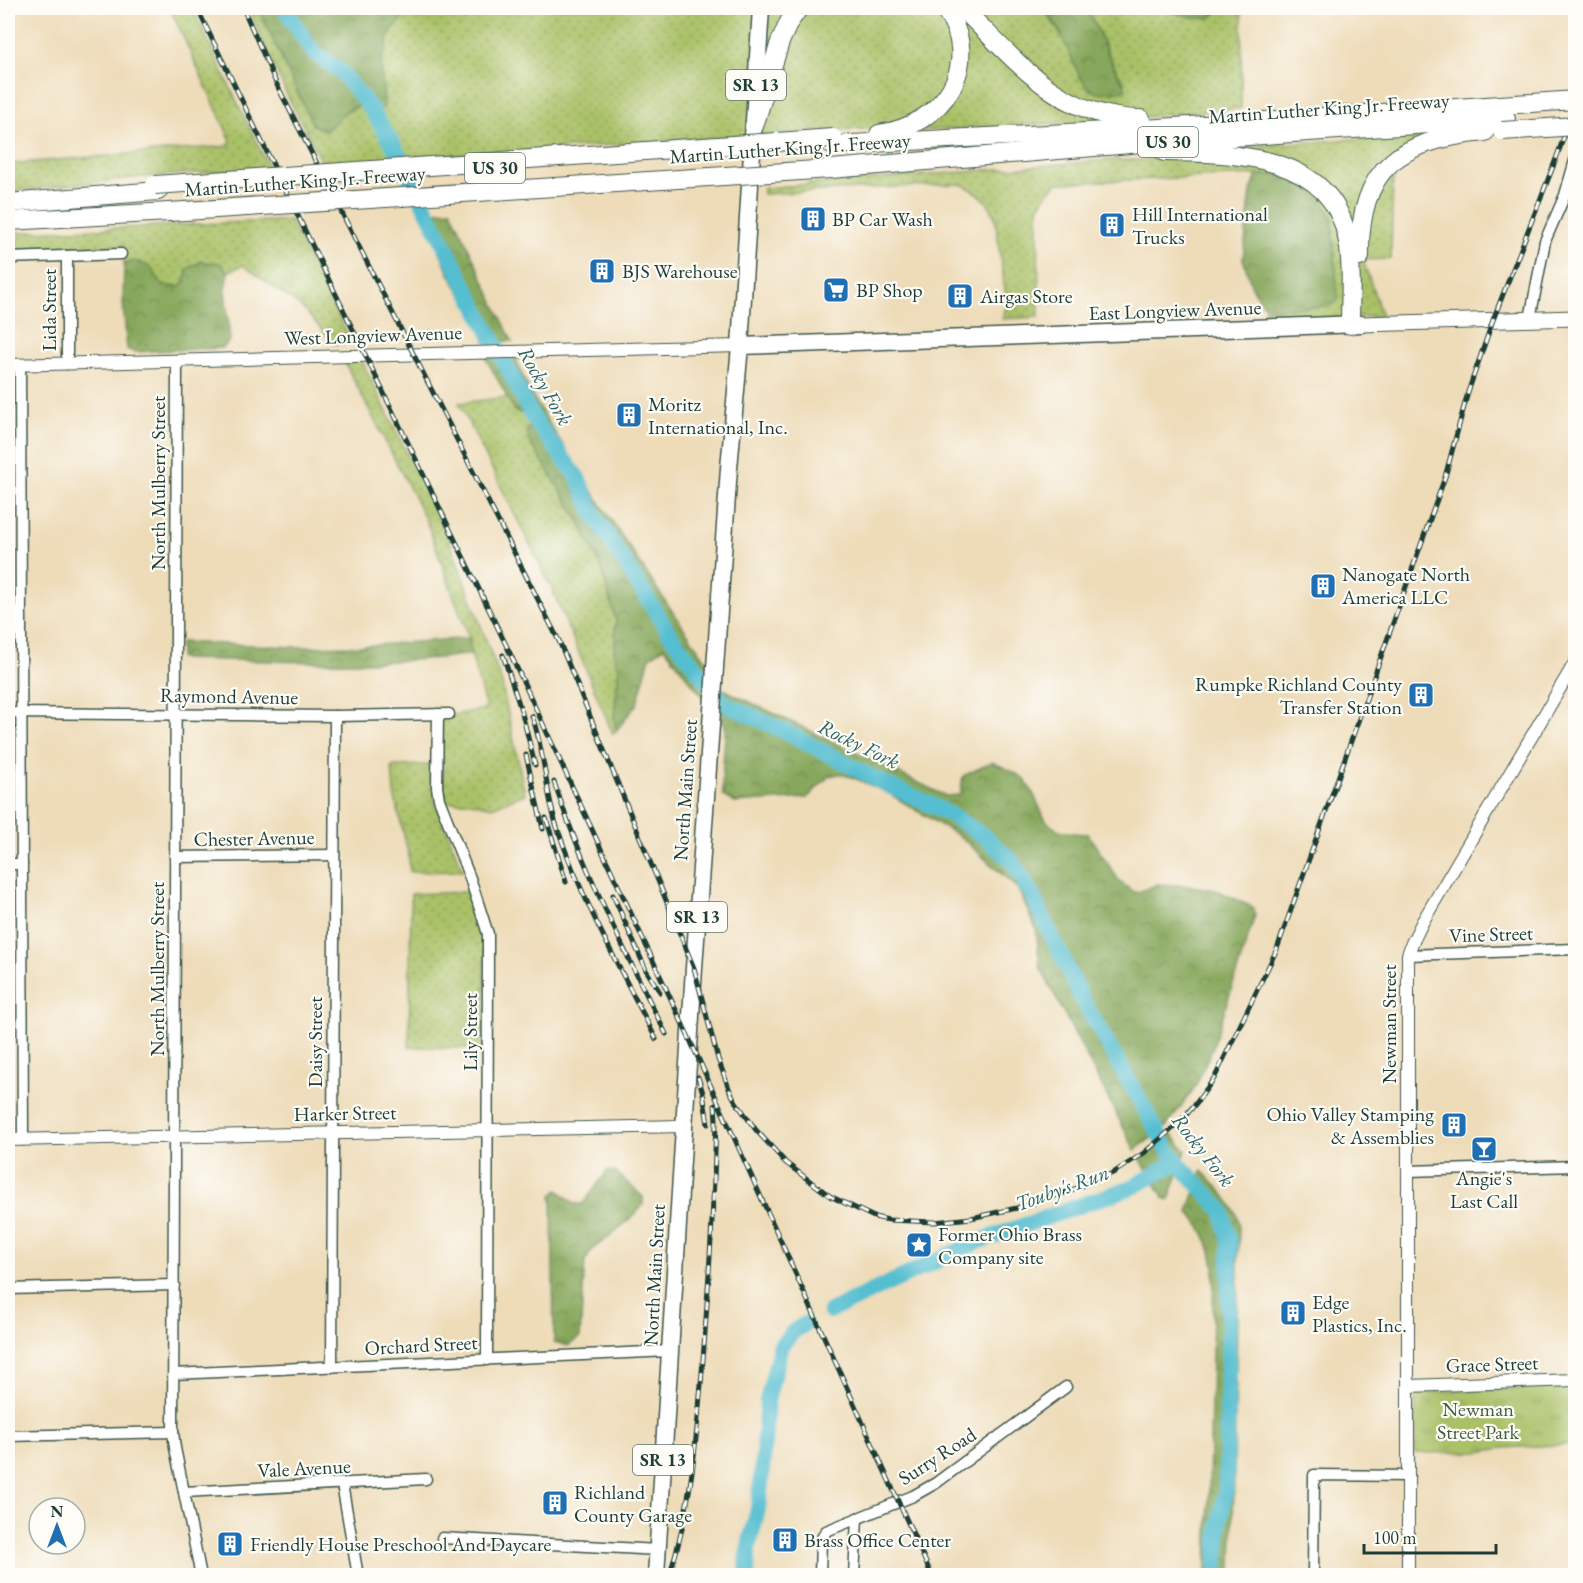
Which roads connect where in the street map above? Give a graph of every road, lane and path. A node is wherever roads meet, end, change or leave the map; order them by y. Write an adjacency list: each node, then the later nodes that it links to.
1 (761, 8): 10 (main road, North Main Street / SR 13)
2 (799, 8): 10 (highway)
3 (944, 8): 12 (highway)
4 (962, 8): 7 (highway)
5 (1575, 93): 8 (highway)
6 (1575, 100): 8 (highway, Martin Luther King Jr. Freeway / US 30)
7 (1385, 113): 8 (highway, Martin Luther King Jr. Freeway / US 30); 12 (highway, Martin Luther King Jr. Freeway / US 30)
8 (1509, 113): 9 (highway, Martin Luther King Jr. Freeway / US 30); 11 (highway, bridge); 14 (highway, Martin Luther King Jr. Freeway / US 30); 23 (highway)
9 (1575, 114)
10 (754, 126): 24 (main road, North Main Street / SR 13)
11 (1575, 126)
12 (832, 142): 16 (highway, Martin Luther King Jr. Freeway / US 30)
13 (1575, 157): 15 (street)
14 (830, 172): 17 (highway, Martin Luther King Jr. Freeway / US 30, bridge); 23 (highway)
15 (1570, 196): 22 (street)
16 (8, 202)
17 (8, 221)
18 (121, 254): 19 (street)
19 (67, 256): 20 (street); 26 (street, Lida Street)
20 (8, 258)
21 (1575, 318): 22 (main road, East Longview Avenue)
22 (1530, 319): 23 (main road, East Longview Avenue)
23 (1356, 325): 24 (main road, East Longview Avenue)
24 (740, 346): 25 (street, West Longview Avenue); 40 (main road, North Main Street / SR 13)
25 (177, 360): 26 (street, West Longview Avenue); 31 (street, North Mulberry Street)
26 (67, 364): 27 (street, West Longview Avenue)
27 (14, 365): 30 (street, Lida Street)
28 (1575, 661): 39 (street, Newman Street)
29 (8, 712): 30 (street, Raymond Avenue)
30 (21, 713): 31 (street, Raymond Avenue); 37 (street, Lida Street)
31 (175, 713): 33 (street, Raymond Avenue); 35 (street, North Mulberry Street)
32 (444, 714): 33 (street, Raymond Avenue); 41 (street, Lily Street)
33 (335, 716): 34 (street, Daisy Street)
34 (334, 855): 35 (street, Chester Avenue); 42 (street, Daisy Street)
35 (175, 857): 43 (street, North Mulberry Street)
36 (8, 864): 37 (street)
37 (22, 864): 45 (street, Lida Street)
38 (1575, 949): 39 (street, Vine Street)
39 (1408, 955): 47 (street, Newman Street)
40 (684, 1126): 41 (street, Harker Street); 50 (main road, North Main Street / SR 13)
41 (488, 1129): 42 (street, Harker Street); 51 (street, Lily Street)
42 (333, 1132): 43 (street, Harker Street); 52 (street, Daisy Street)
43 (174, 1136): 45 (street, Harker Street); 48 (street, North Mulberry Street)
44 (8, 1140): 45 (street, Harker Street)
45 (23, 1140)
46 (1575, 1166): 47 (street)
47 (1408, 1172): 55 (street, Newman Street)
48 (174, 1285): 49 (street); 53 (street, North Mulberry Street)
49 (8, 1289)
50 (670, 1352): 51 (street, Orchard Street); 65 (main road, North Main Street / SR 13)
51 (487, 1360): 52 (street, Orchard Street)
52 (332, 1367): 53 (street, Orchard Street)
53 (174, 1374): 57 (street, North Mulberry Street)
54 (1575, 1380): 55 (street, Grace Street)
55 (1409, 1386): 59 (street, Newman Street)
56 (1066, 1387): 63 (street, Surry Road)
57 (173, 1432): 58 (street); 62 (street, North Mulberry Street)
58 (8, 1436)
59 (1409, 1476): 71 (street); 72 (street, Newman Street)
60 (426, 1479): 61 (street, Vale Avenue)
61 (342, 1484): 62 (street, Vale Avenue); 68 (street)
62 (184, 1492): 67 (street, North Mulberry Street)
63 (857, 1518): 69 (street, Surry Road); 70 (street)
64 (442, 1538): 65 (street)
65 (658, 1550): 66 (main road, North Main Street / SR 13)
66 (657, 1573)
67 (201, 1575)
68 (358, 1575)
69 (820, 1575)
70 (855, 1575)
71 (1313, 1575)
72 (1408, 1575)

